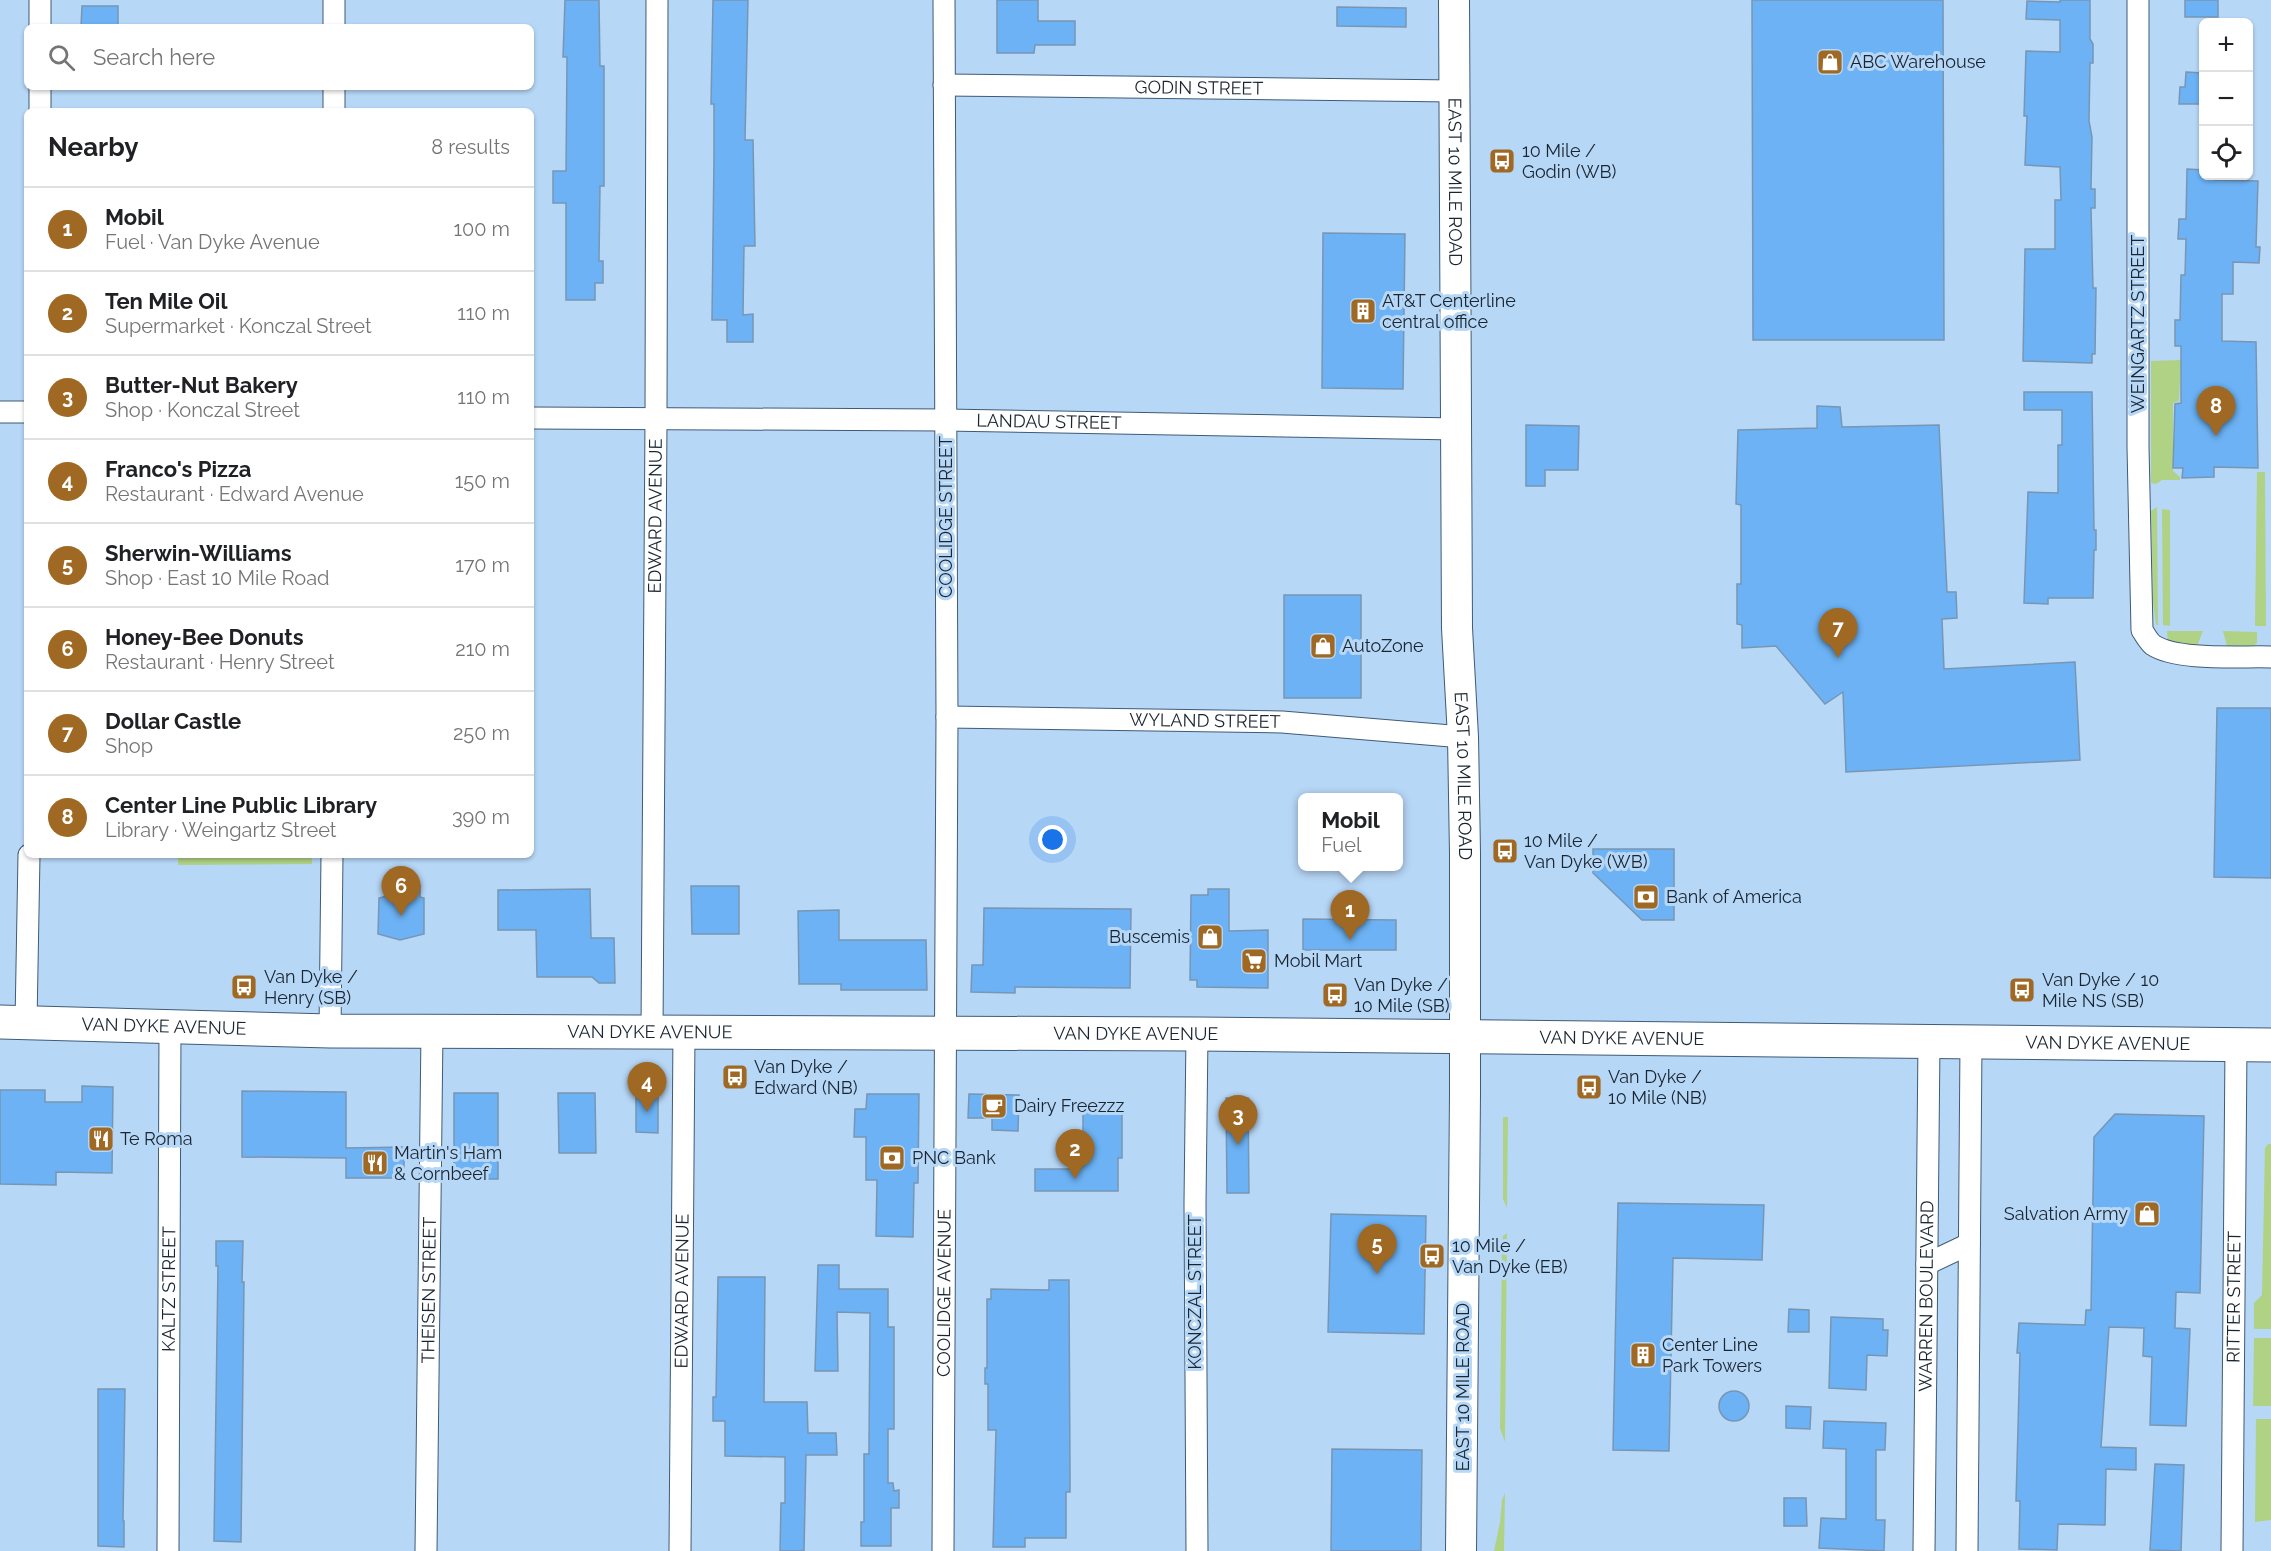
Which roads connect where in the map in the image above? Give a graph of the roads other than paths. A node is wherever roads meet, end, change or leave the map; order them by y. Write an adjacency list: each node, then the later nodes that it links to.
1 (40, 0): 7 (street)
2 (334, 0): 8 (street)
3 (657, 0): 18 (street, EDWARD AVENUE)
4 (944, 0): 9 (street, COOLIDGE STREET)
5 (1454, 0): 12 (main road, EAST 10 MILE ROAD)
6 (2138, 0): 21 (street, WEINGARTZ STREET)
7 (40, 24)
8 (334, 24)
9 (944, 85): 12 (street, GODIN STREET); 19 (street, COOLIDGE STREET)
10 (40, 90): 13 (street)
11 (334, 90): 14 (street)
12 (1455, 91): 20 (main road, EAST 10 MILE ROAD)
13 (40, 108)
14 (334, 108)
15 (0, 412): 16 (street)
16 (24, 412)
17 (534, 418): 18 (street, LANDAU STREET)
18 (656, 419): 19 (street, LANDAU STREET); 30 (street, EDWARD AVENUE)
19 (945, 420): 20 (street, LANDAU STREET); 22 (street, COOLIDGE STREET)
20 (1457, 429): 23 (main road, EAST 10 MILE ROAD)
21 (2271, 657)
22 (947, 717): 23 (street, WYLAND STREET); 31 (street, COOLIDGE STREET)
23 (1463, 737): 33 (main road, EAST 10 MILE ROAD)
24 (29, 858): 26 (street)
25 (332, 858): 29 (street)
26 (13, 1023): 27 (main road, VAN DYKE AVENUE)
27 (170, 1027): 29 (main road, VAN DYKE AVENUE); 40 (street, KALTZ STREET)
28 (432, 1030): 29 (main road, VAN DYKE AVENUE); 30 (main road, VAN DYKE AVENUE); 41 (street, THEISEN STREET)
29 (330, 1031)
30 (668, 1032): 31 (main road, VAN DYKE AVENUE); 42 (street, EDWARD AVENUE)
31 (945, 1034): 32 (main road, VAN DYKE AVENUE); 43 (street, COOLIDGE AVENUE)
32 (1197, 1034): 33 (main road, VAN DYKE AVENUE); 44 (street, KONCZAL STREET)
33 (1466, 1036): 34 (main road, VAN DYKE AVENUE); 45 (main road, EAST 10 MILE ROAD)
34 (1929, 1041): 35 (main road, VAN DYKE AVENUE); 39 (street, WARREN BOULEVARD)
35 (1971, 1042): 36 (main road, VAN DYKE AVENUE); 38 (street)
36 (2236, 1044): 37 (main road, VAN DYKE AVENUE); 48 (street, RITTER STREET)
37 (2271, 1045)
38 (1969, 1244): 39 (street); 47 (street)
39 (1928, 1264): 46 (street, WARREN BOULEVARD)
40 (168, 1551)
41 (426, 1551)
42 (680, 1551)
43 (943, 1551)
44 (1197, 1551)
45 (1461, 1551)
46 (1924, 1551)
47 (1967, 1551)
48 (2232, 1551)

